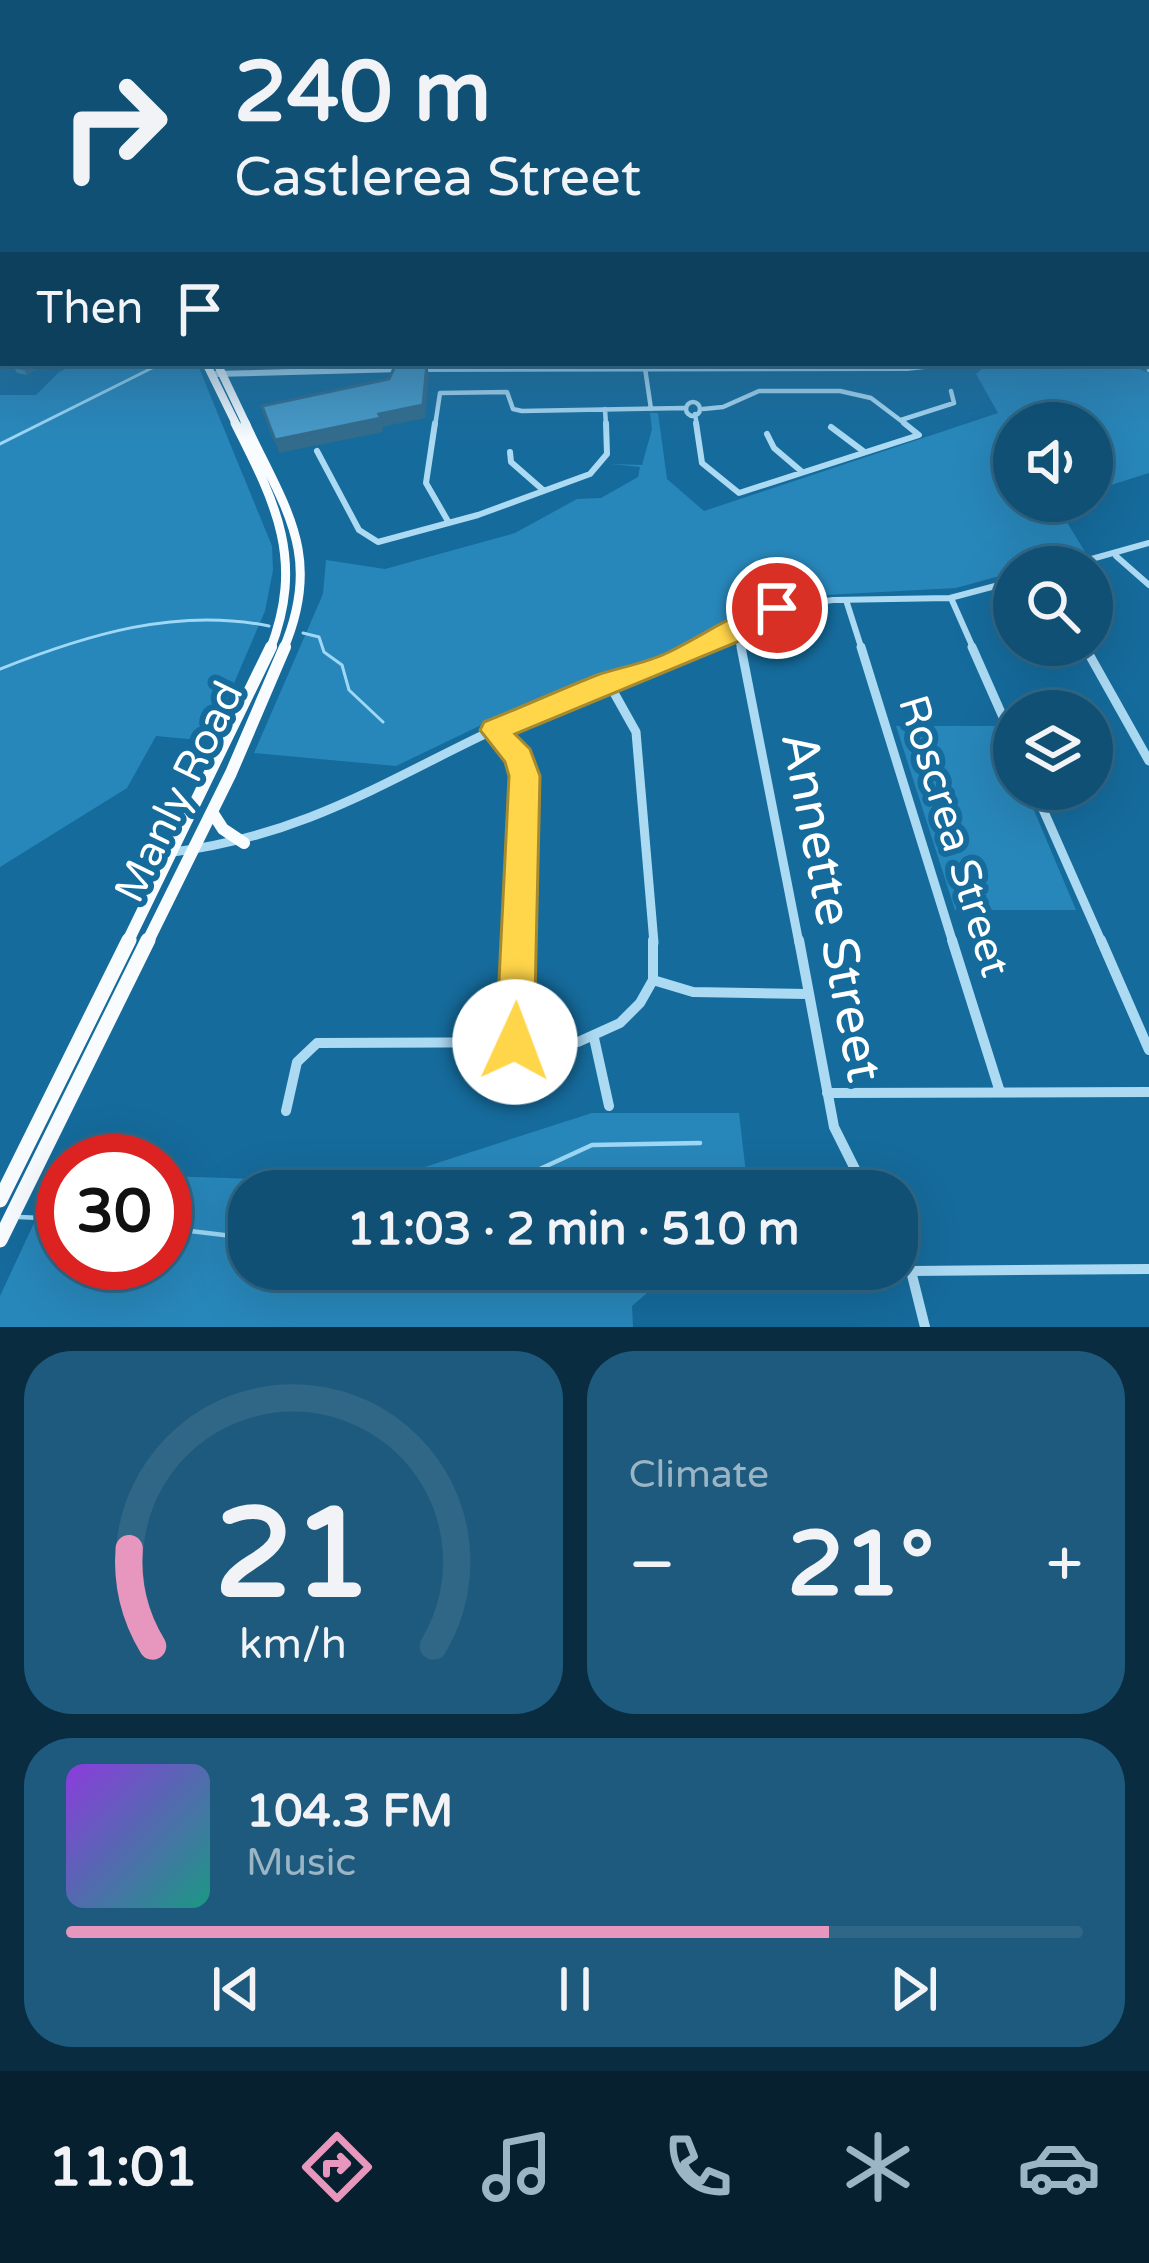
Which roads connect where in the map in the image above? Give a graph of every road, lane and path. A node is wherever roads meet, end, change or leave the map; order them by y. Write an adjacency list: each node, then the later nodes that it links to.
1 (207, 366): 7 (main road, Manly Road)
2 (365, 366): 3 (street); 6 (street)
3 (473, 366): 5 (street)
4 (926, 366): 5 (street)
5 (645, 368): 15 (street)
6 (223, 371): 7 (street); 39 (main road, Manly Road)
7 (211, 375): 42 (main road, Manly Road)
8 (951, 391): 17 (street)
9 (694, 392): 12 (street)
10 (884, 392): 11 (street)
11 (871, 398): 16 (street); 17 (street)
12 (693, 404): 13 (street); 16 (street)
13 (684, 408): 15 (street); 16 (street)
14 (605, 409): 15 (street); 24 (street); 25 (street)
15 (651, 409)
16 (699, 411): 23 (street)
17 (901, 420): 20 (street)
18 (831, 428): 20 (street)
19 (767, 434): 23 (street)
20 (863, 451): 23 (street)
21 (317, 452): 25 (street)
22 (510, 452): 24 (street)
23 (801, 471)
24 (543, 490): 25 (street)
25 (449, 523)
26 (1149, 542): 27 (street)
27 (1116, 556): 28 (street)
28 (1149, 585)
29 (993, 587): 30 (street)
30 (951, 598): 31 (street); 35 (street)
31 (846, 600): 32 (street); 48 (street, Roscrea Street)
32 (733, 634): 34 (street); 44 (street, Annette Street)
33 (1096, 666): 37 (street)
34 (608, 682): 36 (street); 43 (street)
35 (993, 694)
36 (494, 730): 40 (street); 46 (street)
37 (1149, 760)
38 (1043, 810): 47 (street)
39 (212, 812): 40 (main road); 41 (main road, Manly Road)
40 (244, 843): 41 (street)
41 (193, 851): 42 (street); 55 (main road, Manly Road)
42 (172, 852): 54 (main road, Manly Road)
43 (653, 980): 44 (street); 45 (street)
44 (808, 994): 50 (street, Annette Street)
45 (594, 1038): 46 (street); 51 (street)
46 (515, 1042): 52 (street)
47 (1149, 1050)
48 (1000, 1092): 49 (street); 50 (street)
49 (1149, 1092)
50 (827, 1093): 53 (street, Annette Street)
51 (610, 1106)
52 (286, 1111)
53 (853, 1170)
54 (0, 1200)
55 (0, 1240)
56 (1149, 1269): 57 (street)
57 (918, 1271)
58 (916, 1290): 59 (street)
59 (926, 1327)

